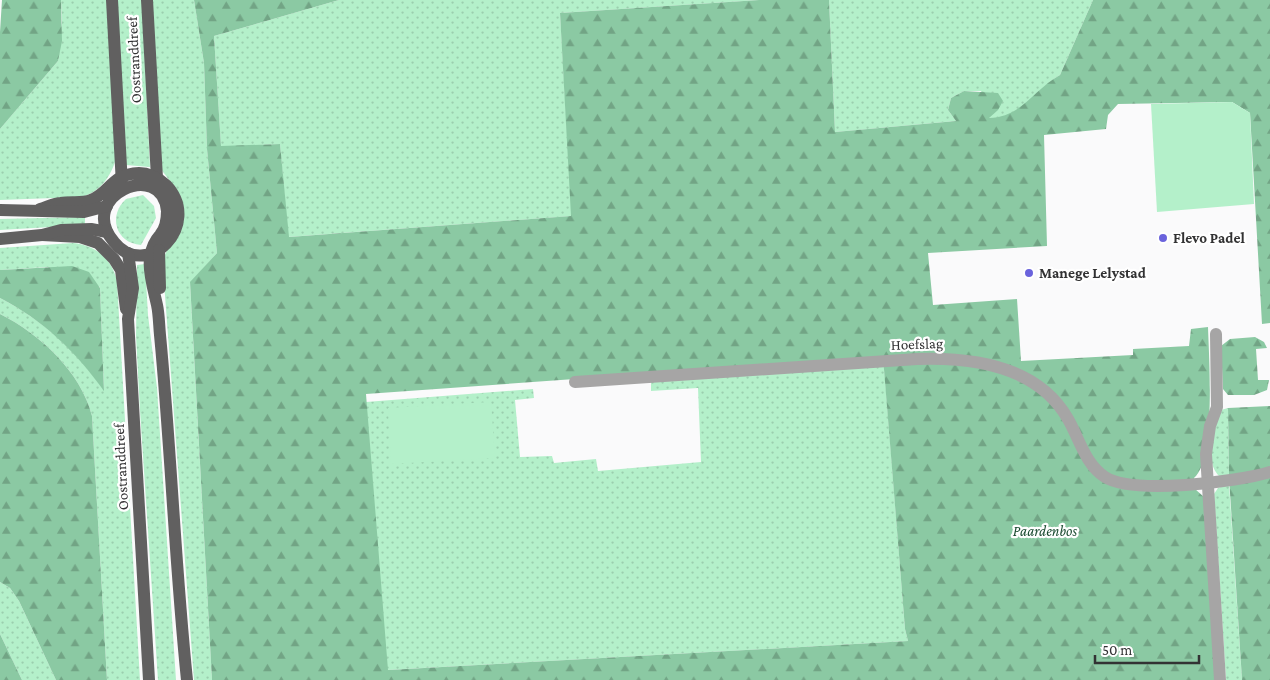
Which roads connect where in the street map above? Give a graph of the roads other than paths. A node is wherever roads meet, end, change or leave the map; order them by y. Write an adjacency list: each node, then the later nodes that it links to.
1 (112, 0): 4 (main road, Oostranddreef)
2 (147, 0): 3 (main road, Oostranddreef)
3 (157, 178): 4 (main road); 11 (main road)
4 (122, 183): 5 (main road); 6 (main road); 11 (main road)
5 (107, 206): 6 (main road); 8 (main road)
6 (40, 209): 7 (main road)
7 (0, 210)
8 (107, 232): 9 (main road); 12 (main road)
9 (42, 235): 10 (main road); 13 (main road)
10 (0, 239)
11 (155, 252): 12 (main road); 19 (main road)
12 (128, 253): 13 (main road, Oostranddreef)
13 (128, 319): 18 (main road, Oostranddreef)
14 (1216, 334): 17 (street)
15 (575, 382): 17 (street, Hoefslag)
16 (1270, 472): 17 (street, Hoefslag)
17 (1206, 482): 20 (street)
18 (149, 680)
19 (188, 680)
20 (1220, 680)

